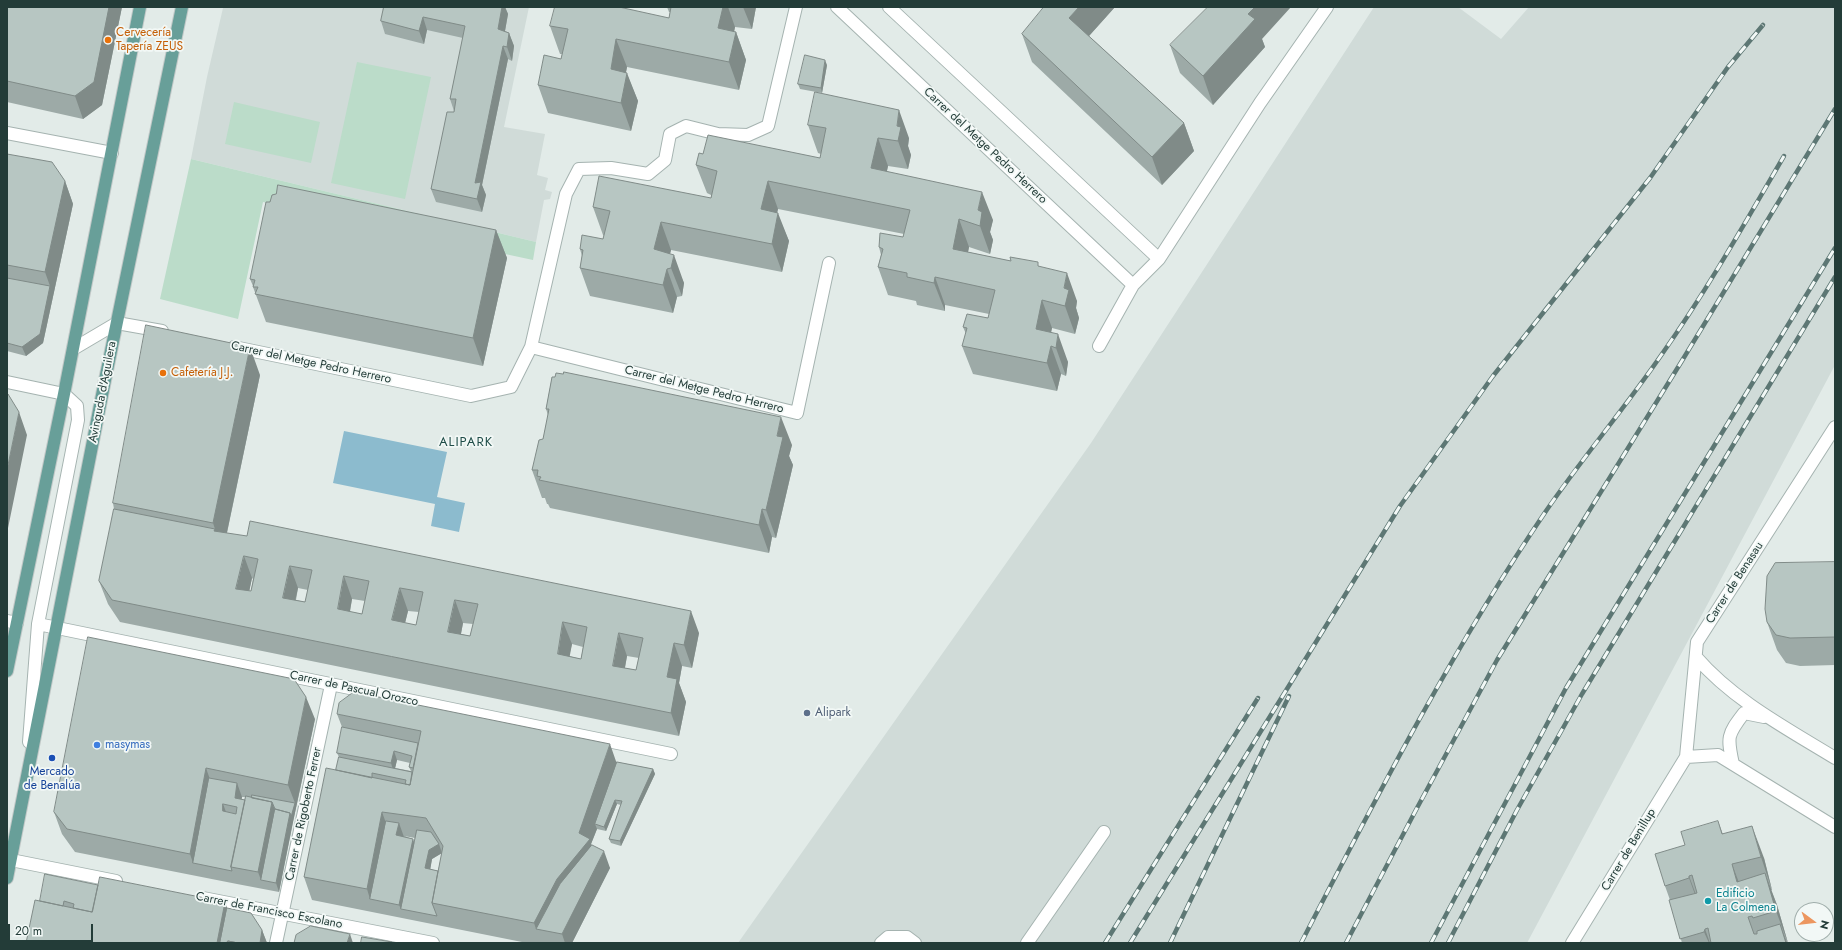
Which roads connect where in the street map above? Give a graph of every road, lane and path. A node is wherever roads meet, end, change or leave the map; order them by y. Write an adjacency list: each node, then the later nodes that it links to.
1 (140, 7): 8 (main road)
2 (182, 7): 12 (main road, Avinguda d'Aguilera)
3 (796, 7): 16 (street, Carrer del Metge Pedro Herrero)
4 (837, 7): 11 (street, Carrer del Metge Pedro Herrero)
5 (889, 7): 9 (street)
6 (1327, 7): 9 (street)
7 (7, 133): 8 (street)
8 (112, 153): 17 (main road)
9 (1159, 259): 11 (street)
10 (829, 263): 16 (street, Carrer del Metge Pedro Herrero)
11 (1133, 285): 15 (street)
12 (117, 322): 13 (street); 17 (street); 23 (main road, Avinguda d'Aguilera)
13 (171, 333)
14 (225, 345): 16 (street, Carrer del Metge Pedro Herrero)
15 (1100, 346)
16 (531, 347)
17 (73, 350): 19 (main road)
18 (7, 382): 19 (street)
19 (64, 394): 21 (main road); 22 (street, Avinguda d'Aguilera)
20 (1835, 427): 24 (street, Carrer de Benasau)
21 (12, 622): 25 (main road)
22 (38, 624): 23 (street, Carrer de Pascual Orozco); 32 (street, Avinguda d'Aguilera)
23 (57, 627): 26 (street, Carrer de Pascual Orozco); 32 (main road, Avinguda d'Aguilera)
24 (1696, 657): 27 (street); 29 (street, Carrer de Benasau)
25 (7, 671)
26 (331, 685): 28 (street, Carrer de Pascual Orozco); 39 (street, Carrer de Rigoberto Ferrer)
27 (1770, 718): 30 (street); 31 (street)
28 (671, 754)
29 (1686, 757): 31 (street); 45 (street, Carrer de Benillup)
30 (1835, 758)
31 (1733, 764): 33 (street)
32 (27, 777): 35 (main road, Avinguda d'Aguilera)
33 (1835, 827)
34 (1104, 832): 44 (street)
35 (11, 860): 36 (main road, Avinguda d'Aguilera); 37 (street)
36 (7, 878)
37 (127, 883)
38 (189, 895): 39 (street, Carrer de Francisco Escolano)
39 (283, 913): 40 (street, Carrer de Rigoberto Ferrer); 41 (street, Carrer de Francisco Escolano)
40 (276, 943)
41 (433, 943)
42 (881, 943): 43 (street)
43 (916, 943)
44 (1027, 943)
45 (1572, 943)

